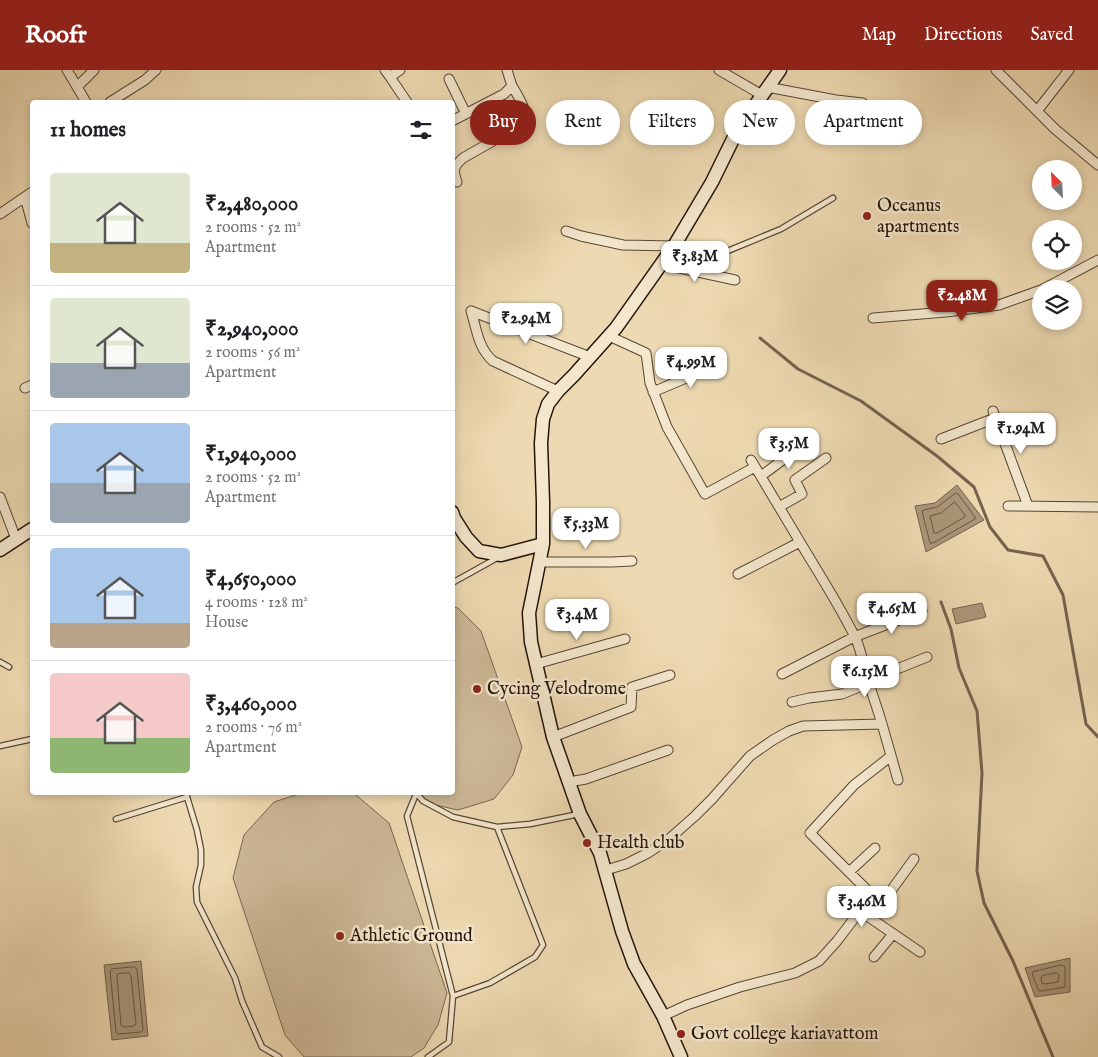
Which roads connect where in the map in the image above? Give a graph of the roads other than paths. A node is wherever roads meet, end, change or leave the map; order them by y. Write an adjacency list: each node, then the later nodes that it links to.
1 (67, 70): 13 (street)
2 (94, 70): 13 (street)
3 (156, 70): 16 (street)
4 (400, 70): 10 (street)
5 (507, 70): 12 (street)
6 (719, 70): 14 (street)
7 (780, 70): 14 (main road)
8 (996, 70): 19 (street)
9 (1069, 70): 19 (street)
10 (388, 73): 17 (street)
11 (449, 79): 20 (street)
12 (512, 86): 20 (street); 23 (street)
13 (77, 87): 15 (street)
14 (764, 91): 18 (street); 30 (main road)
15 (85, 100)
16 (113, 100)
17 (405, 100)
18 (836, 100)
19 (1037, 111): 22 (street)
20 (466, 114): 21 (street)
21 (455, 120)
22 (1098, 165)
23 (455, 167)
24 (455, 173): 25 (street)
25 (457, 182)
26 (29, 195): 28 (street)
27 (833, 198): 30 (lane)
28 (0, 214)
29 (566, 230): 30 (street)
30 (667, 255): 32 (street); 36 (main road)
31 (1098, 260): 33 (street)
32 (735, 280)
33 (1059, 280)
34 (1032, 293): 35 (street)
35 (873, 318)
36 (609, 336): 37 (main road); 40 (street)
37 (590, 357): 39 (main road); 39 (street)
38 (719, 364): 40 (street)
39 (558, 391): 54 (main road)
40 (653, 392): 44 (street)
41 (941, 439): 47 (street)
42 (803, 445): 44 (street)
43 (826, 458): 48 (street)
44 (761, 476): 48 (street)
45 (0, 497): 52 (street)
46 (1008, 506): 47 (street)
47 (1028, 506): 49 (street)
48 (779, 507): 53 (street)
49 (1098, 507)
50 (455, 520): 56 (main road)
51 (30, 530): 52 (main road)
52 (16, 539): 55 (main road)
53 (800, 542): 59 (street); 62 (street)
54 (543, 544): 56 (main road); 58 (main road)
55 (0, 550)
56 (500, 555): 60 (lane)
57 (632, 561): 58 (street)
58 (540, 562): 66 (main road)
59 (738, 574)
60 (455, 581)
61 (922, 611): 62 (street)
62 (854, 637): 69 (street); 70 (street)
63 (625, 639): 66 (street)
64 (927, 657): 70 (street)
65 (0, 662): 67 (lane)
66 (536, 664): 73 (main road)
67 (9, 667)
68 (670, 674): 73 (street)
69 (782, 674)
70 (869, 683): 71 (street); 72 (street)
71 (792, 702)
72 (882, 724): 77 (street); 88 (street)
73 (553, 737): 79 (main road)
74 (30, 739): 75 (lane)
75 (0, 746)
76 (668, 750): 79 (street)
77 (891, 756): 78 (street); 89 (street)
78 (898, 780)
79 (568, 782): 83 (main road)
80 (187, 795): 84 (lane); 97 (lane)
81 (414, 795): 95 (lane)
82 (417, 795): 85 (lane)
83 (580, 814): 85 (lane); 88 (main road)
84 (116, 819)
85 (497, 827): 95 (lane)
86 (875, 848): 89 (street)
87 (914, 859): 90 (street)
88 (606, 870): 96 (main road)
89 (848, 872): 90 (street)
90 (872, 895): 91 (street)
91 (860, 911): 92 (street); 96 (street)
92 (893, 934): 93 (street); 94 (street)
93 (920, 952)
94 (874, 957)
95 (453, 996): 98 (lane)
96 (662, 1016): 99 (main road)
97 (278, 1057)
98 (428, 1057)
99 (681, 1057)

